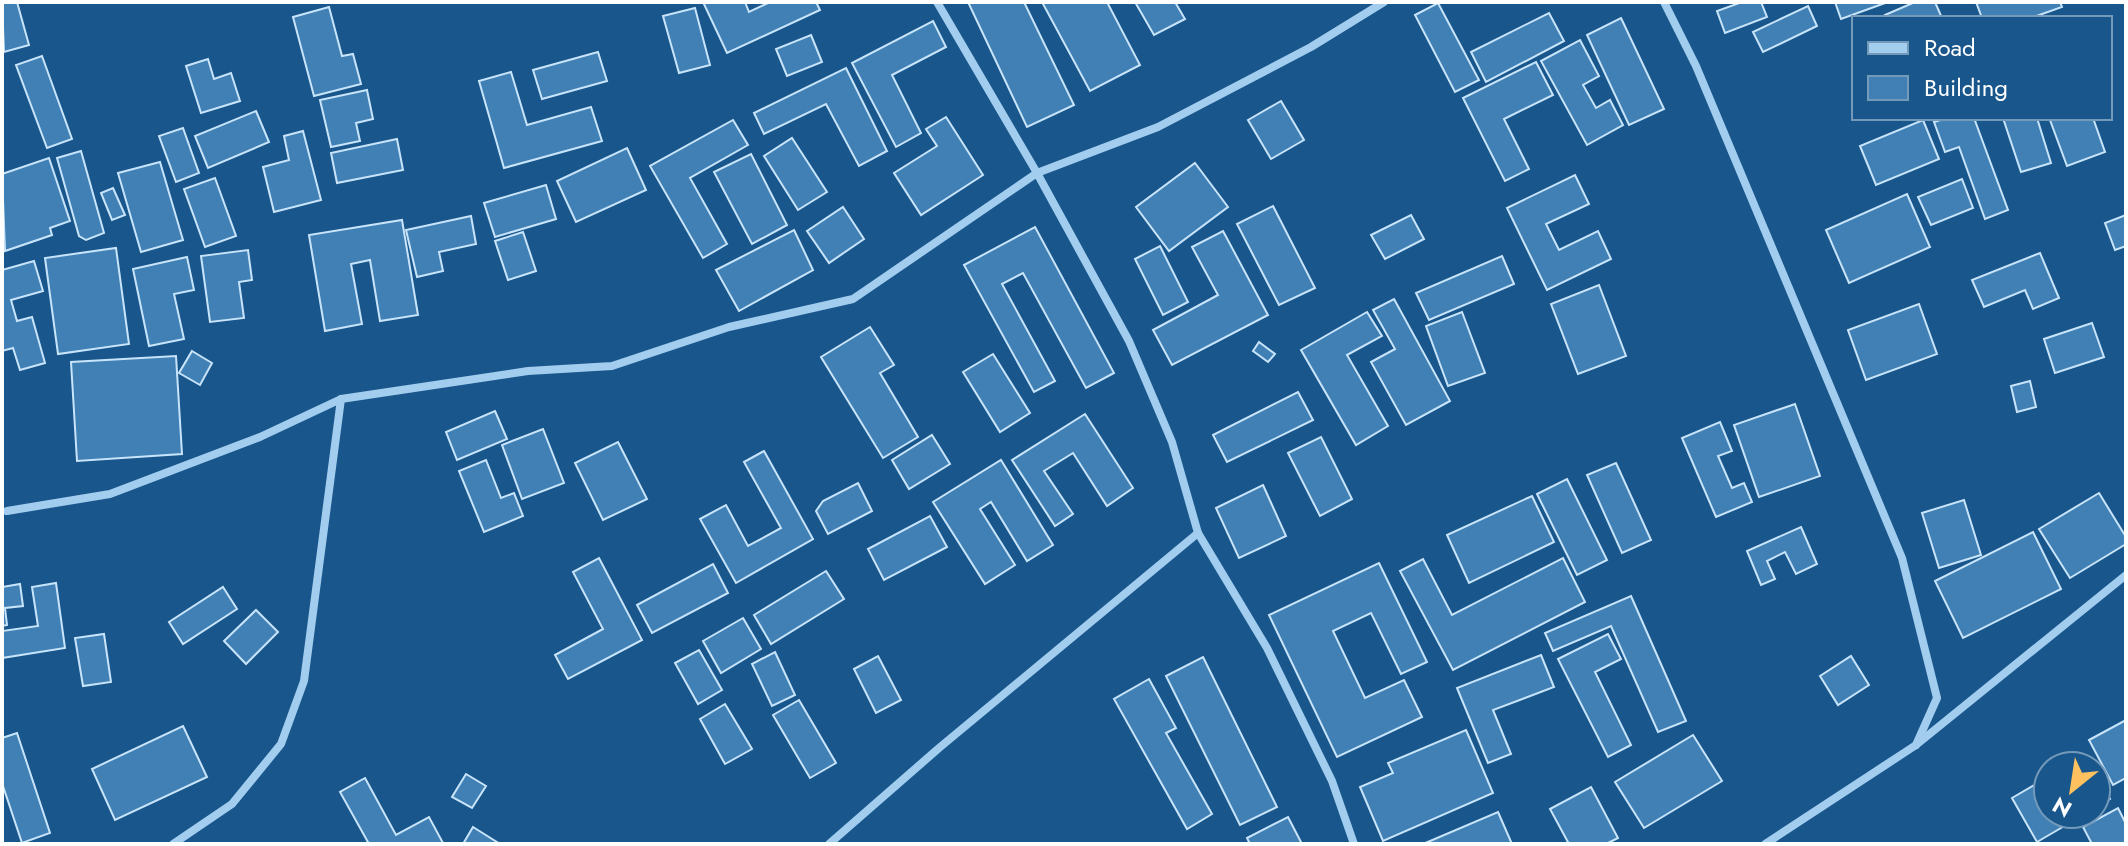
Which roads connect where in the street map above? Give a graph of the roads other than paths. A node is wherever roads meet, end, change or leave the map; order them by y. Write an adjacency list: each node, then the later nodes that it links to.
1 (937, 2): 4 (street)
2 (1384, 2): 4 (street)
3 (1664, 2): 10 (street)
4 (1037, 173): 5 (street); 7 (street)
5 (341, 399): 6 (street); 11 (street)
6 (4, 509)
7 (1198, 533): 12 (street); 13 (street)
8 (2122, 578): 9 (street); 10 (street)
9 (2126, 589)
10 (1916, 745): 14 (street)
11 (173, 844)
12 (829, 844)
13 (1354, 844)
14 (1765, 844)

